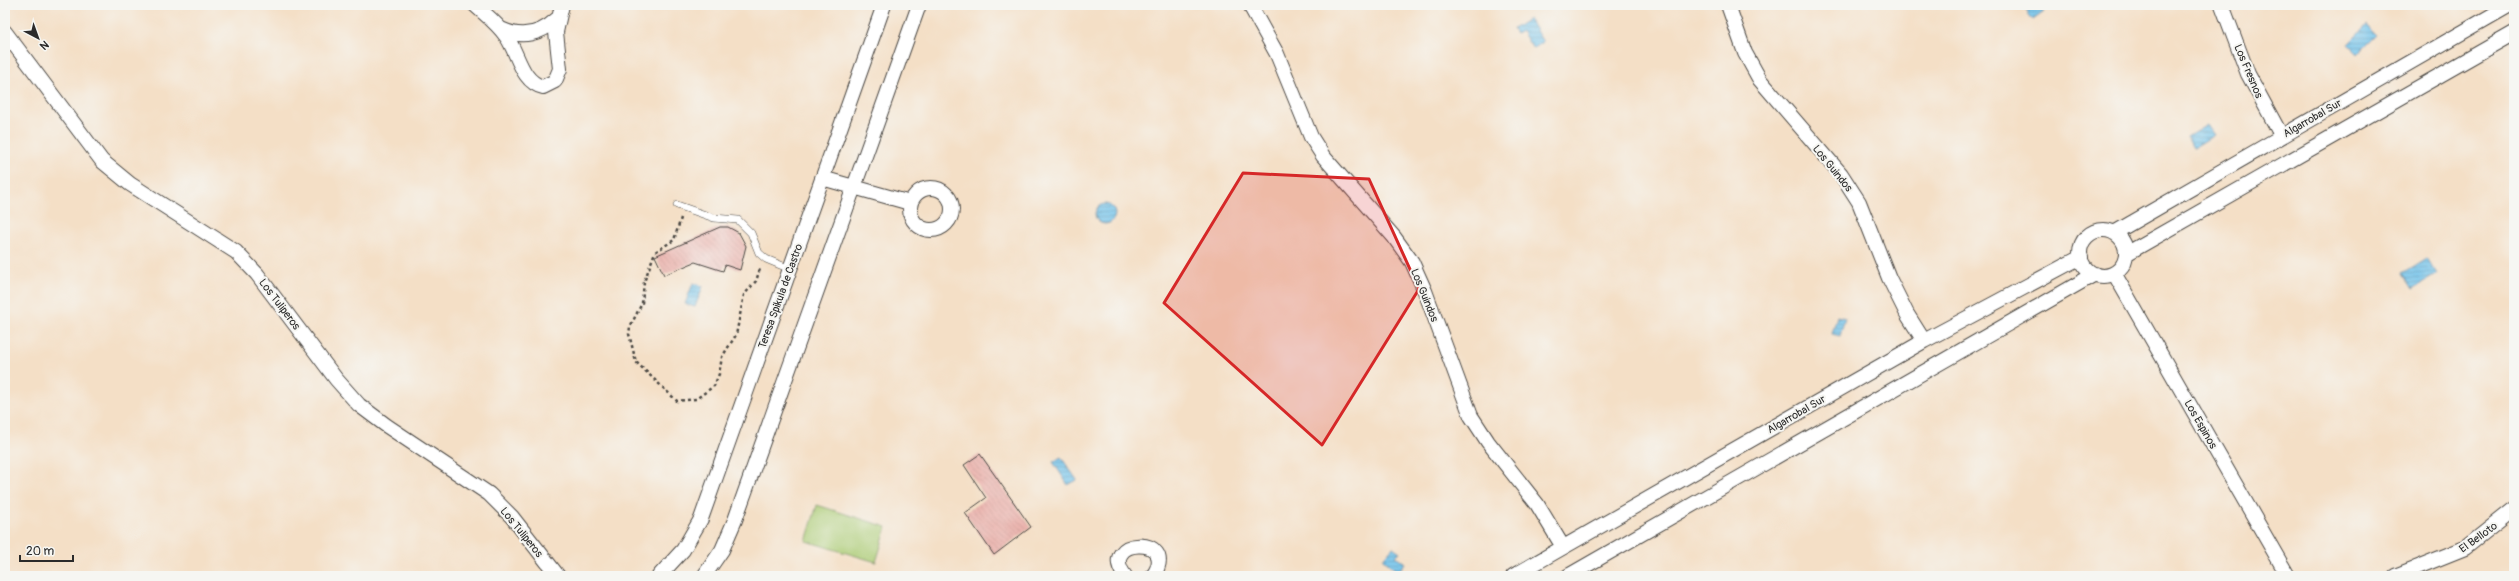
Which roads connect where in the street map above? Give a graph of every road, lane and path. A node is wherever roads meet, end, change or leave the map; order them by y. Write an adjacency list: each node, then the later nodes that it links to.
1 (475, 5): 10 (street)
2 (562, 5): 9 (street)
3 (884, 5): 14 (street, Teresa Spikula de Castro)
4 (919, 5): 15 (street)
5 (1728, 5): 26 (street, Los Guindos)
6 (2222, 5): 13 (street, Los Fresnos)
7 (2510, 5): 13 (street, Algarrobal Sur)
8 (1249, 6): 28 (street, Los Guindos)
9 (557, 19): 10 (street); 10 (street)
10 (501, 29)
11 (5, 32): 29 (street, Los Tuliperos)
12 (2514, 33): 20 (street)
13 (2281, 135): 19 (street, Algarrobal Sur)
14 (822, 178): 15 (street); 23 (street, Teresa Spikula de Castro)
15 (854, 188): 16 (street); 31 (street)
16 (910, 203)
17 (677, 205): 18 (lane)
18 (685, 207): 21 (lane); 21 (path)
19 (2114, 233): 20 (street); 22 (street)
20 (2126, 254): 24 (street)
21 (764, 257): 23 (lane)
22 (2081, 257): 25 (street); 26 (street, Algarrobal Sur)
23 (790, 269): 30 (street, Teresa Spikula de Castro)
24 (2114, 273): 25 (street); 36 (street, Los Espinos)
25 (2095, 274): 35 (street)
26 (1924, 341): 28 (street, Algarrobal Sur)
27 (2514, 509): 37 (street, El Belloto)
28 (1563, 547): 34 (street, Algarrobal Sur)
29 (558, 576)
30 (659, 576)
31 (704, 576)
32 (1125, 576): 33 (street)
33 (1153, 576)
34 (1513, 576)
35 (1568, 576)
36 (2288, 576)
37 (2395, 576)

